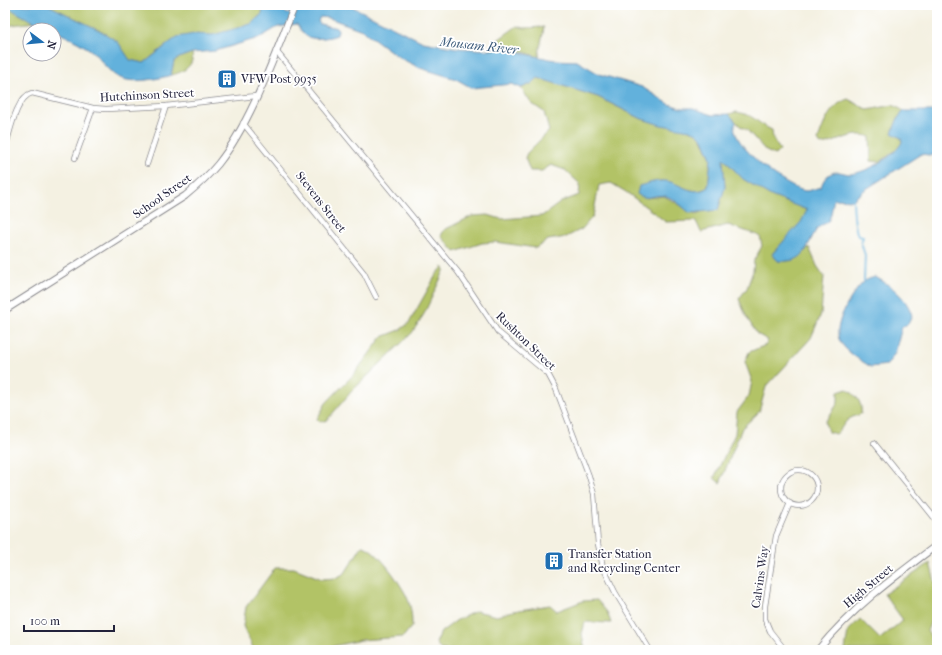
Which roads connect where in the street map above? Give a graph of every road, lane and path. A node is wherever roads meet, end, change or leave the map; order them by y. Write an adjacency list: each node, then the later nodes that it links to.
1 (295, 5): 2 (street, School Street)
2 (276, 51): 3 (street, School Street); 16 (street, Rushton Street)
3 (256, 96): 4 (street, Hutchinson Street); 6 (street, School Street)
4 (166, 106): 5 (street, Hutchinson Street); 9 (street)
5 (93, 108): 7 (street, Hutchinson Street); 8 (street)
6 (243, 123): 10 (street, Stevens Street); 11 (street, School Street)
7 (5, 148)
8 (75, 158)
9 (147, 164)
10 (376, 297)
11 (5, 310)
12 (874, 444): 14 (street)
13 (790, 503): 13 (street); 17 (street, Calvins Way)
14 (937, 521)
15 (937, 545): 18 (street, High Street)
16 (650, 650)
17 (785, 650)
18 (818, 650)

